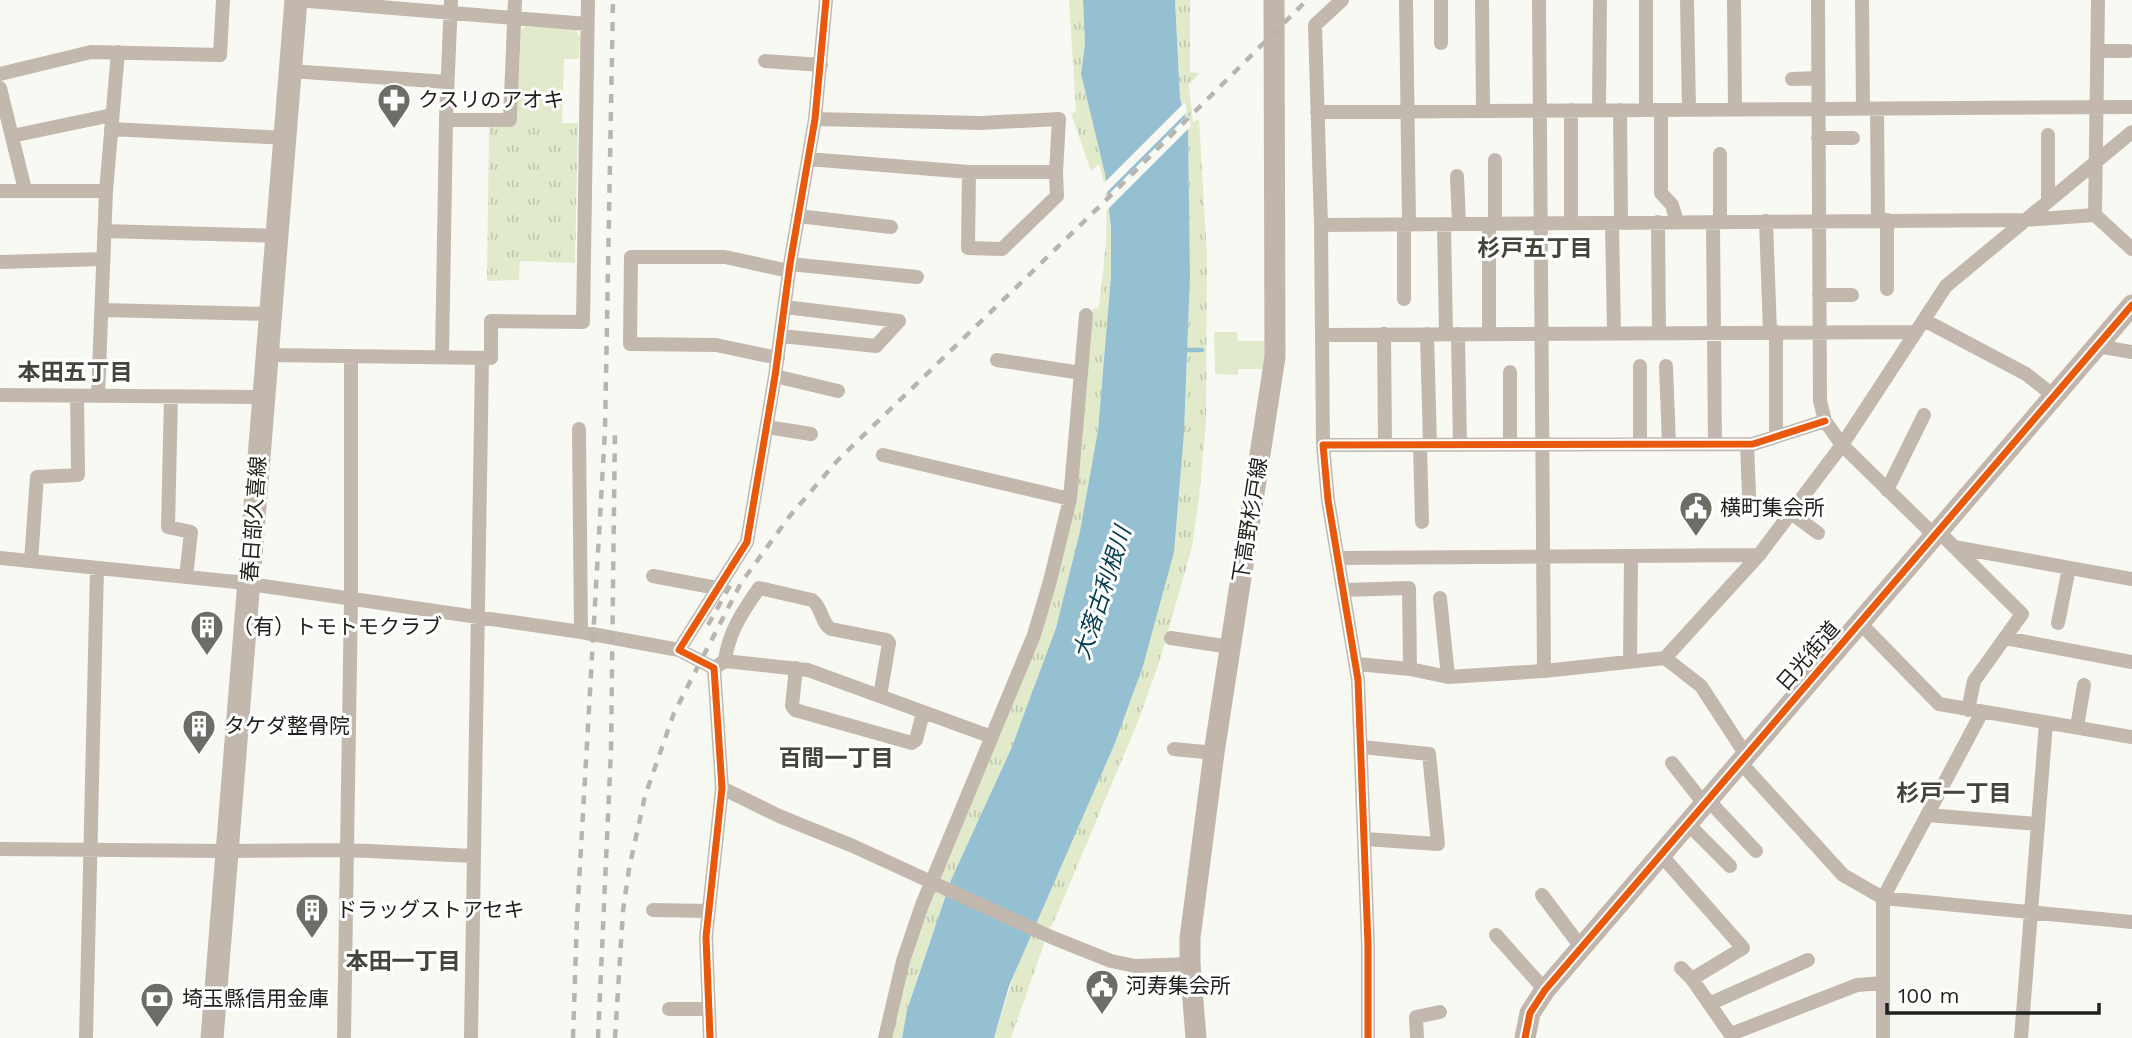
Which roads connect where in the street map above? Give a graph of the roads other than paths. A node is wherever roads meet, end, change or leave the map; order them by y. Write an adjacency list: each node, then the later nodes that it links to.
1 (223, 0): 26 (street)
2 (296, 0): 19 (street); 29 (main road, 春日部久喜線)
3 (515, 0): 21 (street)
4 (587, 0): 22 (street)
5 (826, 0): 28 (street)
6 (1274, 0): 183 (main road, 下高野杉戸線)
7 (1342, 0): 48 (street)
8 (1406, 0): 45 (street)
9 (1441, 0): 23 (street)
10 (1482, 0): 46 (street)
11 (1539, 0): 47 (street)
12 (1600, 0): 41 (street)
13 (1646, 0): 43 (street)
14 (1687, 0): 44 (street)
15 (1734, 0): 37 (street)
16 (1818, 0): 31 (street)
17 (1862, 0): 39 (street)
18 (2098, 0): 24 (street)
19 (377, 3): 20 (street)
20 (450, 6): 21 (street); 33 (street)
21 (514, 18): 22 (street); 50 (street)
22 (587, 24): 120 (street)
23 (1441, 43)
24 (2097, 51): 25 (street); 35 (street)
25 (2128, 51)
26 (118, 52): 30 (street); 51 (street)
27 (765, 61): 28 (street)
28 (821, 65): 49 (street)
29 (291, 71): 33 (street); 55 (main road, 春日部久喜線)
30 (0, 74)
31 (1818, 78): 32 (street); 38 (street)
32 (1792, 79)
33 (447, 82): 50 (street)
34 (0, 88): 54 (street)
35 (2097, 107): 36 (street); 39 (street); 61 (street)
36 (2132, 107)
37 (1735, 109): 38 (street); 44 (street)
38 (1818, 109): 39 (street); 56 (street)
39 (1870, 109): 71 (street)
40 (1571, 110): 41 (street); 47 (street); 79 (street)
41 (1600, 110): 42 (street)
42 (1620, 110): 43 (street); 80 (street)
43 (1653, 110): 44 (street); 76 (street)
44 (1689, 110)
45 (1408, 111): 46 (street); 48 (street); 81 (street)
46 (1483, 111): 47 (street)
47 (1540, 111): 78 (street)
48 (1317, 112): 84 (street)
49 (814, 119): 59 (street); 63 (street)
50 (446, 120): 119 (street)
51 (112, 122): 54 (street); 55 (street); 67 (street)
52 (2132, 132): 61 (street)
53 (2048, 135): 68 (street)
54 (12, 136): 65 (street)
55 (286, 138): 87 (main road, 春日部久喜線)
56 (1818, 138): 57 (street); 74 (street)
57 (1853, 138)
58 (1720, 154): 77 (street)
59 (807, 159): 62 (street); 70 (street)
60 (1495, 160): 83 (street)
61 (2097, 160): 68 (street); 69 (street)
62 (969, 172): 63 (street); 63 (street)
63 (1056, 172)
64 (1457, 176): 82 (street)
65 (25, 190): 66 (street); 67 (street)
66 (0, 191)
67 (106, 191): 86 (street)
68 (2048, 200): 72 (street)
69 (2095, 215): 72 (street); 88 (street)
70 (798, 216): 85 (street); 91 (street)
71 (1882, 220): 72 (street); 74 (street); 93 (street)
72 (2025, 220): 102 (street)
73 (1766, 221): 74 (street); 77 (street); 104 (street)
74 (1819, 221): 94 (street)
75 (1658, 222): 76 (street); 80 (street); 107 (street)
76 (1677, 222): 77 (street)
77 (1716, 222): 103 (street)
78 (1541, 223): 79 (street); 83 (street); 112 (street)
79 (1572, 223): 80 (street)
80 (1617, 223): 106 (street)
81 (1406, 224): 82 (street); 84 (street); 96 (street)
82 (1451, 224): 83 (street); 110 (street)
83 (1492, 224): 111 (street)
84 (1321, 225): 113 (street)
85 (891, 227)
86 (104, 231): 87 (street); 89 (street)
87 (278, 236): 100 (main road, 春日部久喜線)
88 (2132, 249)
89 (103, 259): 90 (street); 99 (street)
90 (0, 262)
91 (789, 268): 92 (street); 98 (street); 121 (street)
92 (917, 277)
93 (1887, 289)
94 (1819, 295): 95 (street); 105 (street)
95 (1852, 295)
96 (1404, 299)
97 (2132, 305): 115 (main road, 日光街道)
98 (785, 307): 114 (street); 114 (street)
99 (102, 310): 100 (street); 131 (street)
100 (271, 314): 117 (main road, 春日部久喜線)
101 (1086, 315): 126 (street)
102 (1920, 326): 105 (street); 132 (street); 151 (street)
103 (1713, 332): 104 (street); 107 (street); 145 (street)
104 (1773, 332): 105 (street); 140 (street)
105 (1819, 332): 136 (street)
106 (1614, 333): 107 (street); 112 (street)
107 (1659, 333)
108 (1384, 334): 109 (street); 113 (street); 148 (street)
109 (1427, 334): 110 (street); 149 (street)
110 (1452, 334): 111 (street); 150 (street)
111 (1489, 334): 112 (street)
112 (1542, 334): 142 (street)
113 (1322, 335): 147 (street)
114 (782, 336): 121 (street)
115 (2097, 346): 116 (street); 132 (main road, 日光街道)
116 (2132, 352)
117 (267, 355): 118 (street); 134 (main road, 春日部久喜線)
118 (351, 356): 119 (street); 176 (street)
119 (442, 357): 120 (street)
120 (482, 358): 177 (street)
121 (778, 358): 127 (street)
122 (997, 360): 126 (street)
123 (1640, 366): 143 (street)
124 (1666, 366): 144 (street)
125 (1510, 372): 141 (street)
126 (1081, 373): 155 (street)
127 (775, 376): 128 (street); 137 (street)
128 (838, 391)
129 (0, 395): 130 (street)
130 (77, 396): 131 (street); 166 (street)
131 (99, 396): 133 (street)
132 (2054, 396): 159 (main road, 日光街道)
133 (171, 397): 134 (street); 170 (street)
134 (262, 397): 172 (main road, 春日部久喜線)
135 (1924, 415): 153 (street)
136 (1825, 421): 140 (street); 151 (street)
137 (767, 427): 139 (street); 173 (street)
138 (579, 429): 180 (street)
139 (811, 434)
140 (1776, 436): 146 (street)
141 (1510, 444): 142 (street); 150 (street)
142 (1542, 444): 143 (street); 165 (street)
143 (1640, 444): 144 (street)
144 (1669, 444): 145 (street)
145 (1715, 444): 146 (street)
146 (1747, 444): 154 (street)
147 (1323, 445): 148 (street); 164 (street)
148 (1385, 445): 149 (street)
149 (1425, 445): 150 (street); 157 (street)
150 (1460, 445)
151 (1842, 445): 153 (street); 156 (street)
152 (883, 455): 155 (street)
153 (1887, 490): 159 (street)
154 (1749, 495)
155 (1070, 499): 200 (street)
156 (1791, 513): 158 (street); 161 (street)
157 (1422, 522)
158 (1818, 533)
159 (1937, 534): 160 (street); 178 (main road, 日光街道)
160 (1954, 547): 168 (street); 182 (street)
161 (1759, 555): 162 (street); 185 (street)
162 (1632, 557): 165 (street); 186 (street)
163 (0, 558): 166 (street)
164 (1338, 558): 165 (street); 174 (street)
165 (1543, 558): 192 (street)
166 (32, 561): 167 (street)
167 (97, 568): 170 (street); 215 (street)
168 (2069, 568): 171 (street); 179 (street)
169 (653, 576): 173 (street)
170 (186, 577): 172 (street)
171 (2132, 579)
172 (250, 584): 176 (street); 216 (main road, 春日部久喜線)
173 (717, 588): 184 (street)
174 (1344, 590): 188 (street); 191 (street)
175 (1440, 598): 193 (street)
176 (351, 599): 177 (street); 214 (street)
177 (478, 618): 180 (street); 218 (street)
178 (1860, 623): 196 (street); 205 (main road, 日光街道)
179 (2059, 623)
180 (581, 632): 184 (street)
181 (1171, 638): 183 (street)
182 (2005, 638): 187 (street); 196 (street)
183 (1230, 647): 204 (main road, 下高野杉戸線)
184 (679, 650): 189 (street)
185 (1665, 658): 186 (street); 205 (street)
186 (1630, 662): 192 (street)
187 (2132, 662)
188 (1357, 664): 191 (street); 202 (street)
189 (720, 665): 190 (street); 195 (street); 207 (street)
190 (796, 668): 195 (street); 197 (street)
191 (1410, 669): 193 (street)
192 (1544, 671): 193 (street)
193 (1448, 677)
194 (2084, 685): 199 (street)
195 (880, 696): 197 (street)
196 (1975, 711): 198 (street); 209 (street)
197 (923, 713): 200 (street)
198 (2046, 723): 199 (street); 211 (street)
199 (2077, 727): 201 (street)
200 (992, 737): 221 (street)
201 (2132, 737)
202 (1362, 747): 212 (street); 212 (street)
203 (1174, 749): 204 (street)
204 (1214, 753): 231 (main road, 下高野杉戸線)
205 (1743, 759): 208 (main road, 日光街道); 223 (street)
206 (1672, 763): 208 (street)
207 (722, 788): 221 (street); 225 (street)
208 (1706, 803): 210 (main road, 日光街道); 217 (street)
209 (1927, 815): 211 (street); 223 (street)
210 (1688, 824): 219 (main road, 日光街道); 220 (street)
211 (2038, 824): 226 (street)
212 (1365, 839): 246 (street)
213 (0, 849): 215 (street)
214 (348, 850): 216 (street); 218 (street); 241 (street)
215 (92, 851): 216 (street); 239 (street)
216 (226, 851): 240 (main road, 春日部久喜線)
217 (1756, 851)
218 (473, 856): 242 (street)
219 (1662, 856): 229 (main road, 日光街道); 234 (street)
220 (1730, 866)
221 (933, 883): 231 (street); 244 (street)
222 (1542, 895): 229 (street)
223 (1882, 898): 226 (street); 232 (street)
224 (653, 909): 225 (street)
225 (709, 911): 236 (street)
226 (2032, 913): 227 (street); 250 (street)
227 (2132, 922)
228 (1496, 935): 233 (street)
229 (1581, 947): 233 (main road, 日光街道)
230 (1808, 960): 234 (street)
231 (1190, 964): 245 (main road, 下高野杉戸線)
232 (1883, 982): 238 (street); 249 (street)
233 (1545, 990): 248 (main road, 日光街道)
234 (1709, 1004): 238 (street)
235 (669, 1009): 236 (street)
236 (708, 1009): 243 (street)
237 (1440, 1012): 247 (street)
238 (1732, 1036)
239 (86, 1038)
240 (212, 1038)
241 (344, 1038)
242 (471, 1038)
243 (710, 1038)
244 (885, 1038)
245 (1196, 1038)
246 (1368, 1038)
247 (1417, 1038)
248 (1525, 1038)
249 (1883, 1038)
250 (2021, 1038)

